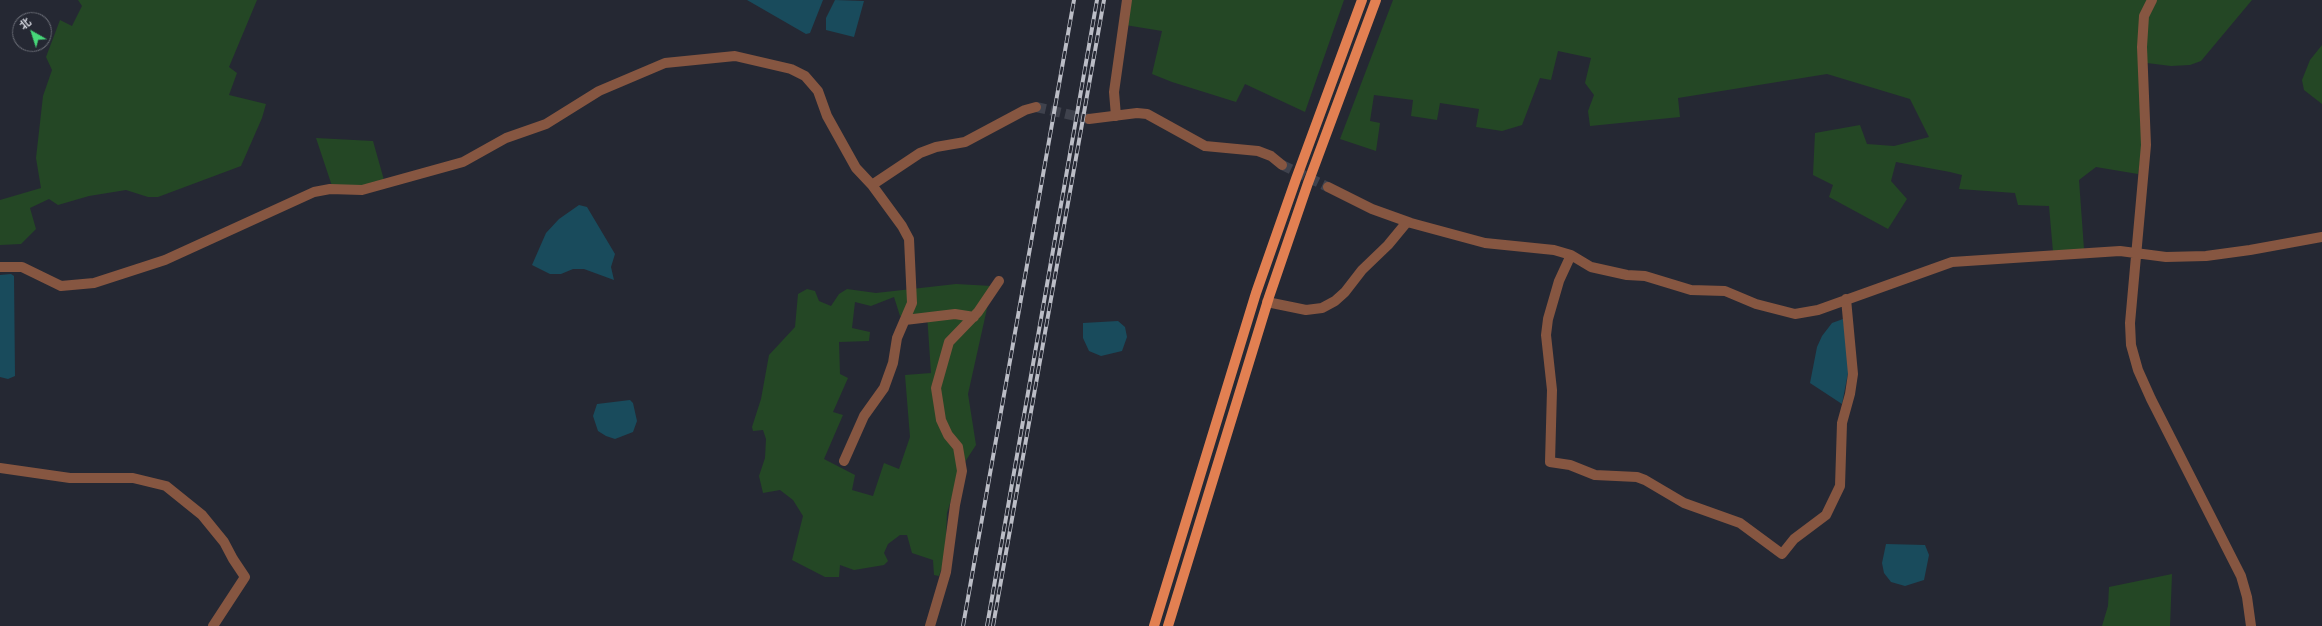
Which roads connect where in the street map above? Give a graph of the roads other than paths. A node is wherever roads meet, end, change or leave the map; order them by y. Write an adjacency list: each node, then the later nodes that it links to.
1 (1128, 0): 6 (street)
2 (1362, 0): 25 (main road)
3 (1376, 0): 18 (main road)
4 (2152, 0): 13 (street)
5 (1036, 107): 9 (street)
6 (1116, 116): 7 (street); 8 (street)
7 (1089, 119)
8 (1282, 165)
9 (872, 185): 15 (street); 20 (street)
10 (1328, 187): 11 (street)
11 (1407, 222): 14 (street); 18 (street)
12 (2322, 237): 13 (street)
13 (2138, 252): 17 (street); 27 (street)
14 (1571, 255): 17 (street); 17 (street)
15 (0, 268)
16 (999, 281): 19 (street)
17 (1846, 299)
18 (1267, 302): 26 (main road)
19 (974, 317): 20 (street); 24 (street)
20 (905, 320): 21 (street)
21 (844, 461)
22 (0, 468): 23 (street)
23 (213, 626)
24 (930, 626)
25 (1154, 626)
26 (1168, 626)
27 (2251, 626)

